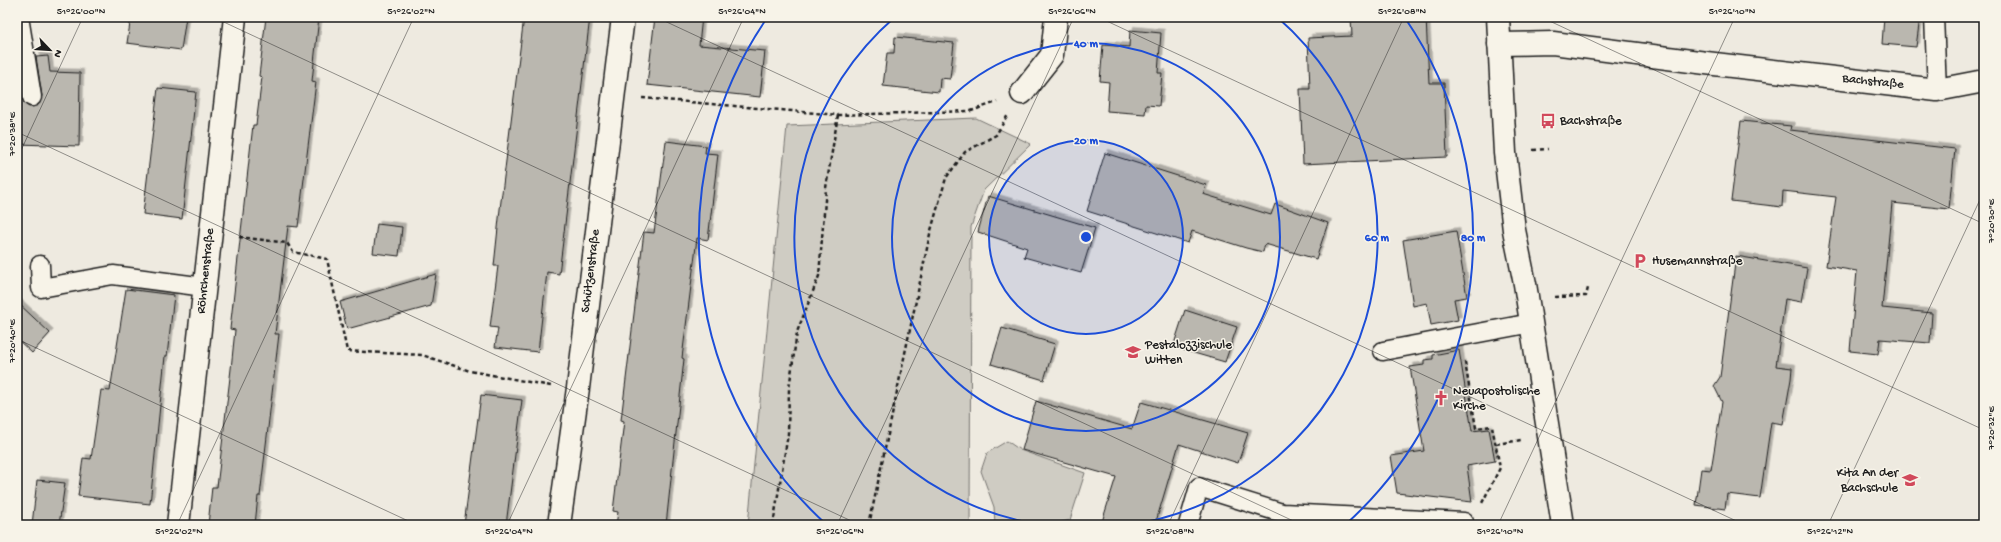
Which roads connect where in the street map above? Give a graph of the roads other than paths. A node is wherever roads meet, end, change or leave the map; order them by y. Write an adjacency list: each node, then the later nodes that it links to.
1 (19, 17): 11 (lane)
2 (235, 17): 13 (street, Röhrchenstraße)
3 (623, 17): 17 (street, Schützenstraße)
4 (1056, 17): 10 (street)
5 (1498, 17): 7 (street)
6 (1934, 17): 9 (lane)
7 (1499, 44): 9 (street, Bachstraße); 14 (street)
8 (1984, 82): 9 (street, Bachstraße)
9 (1937, 90)
10 (1022, 93)
11 (32, 97)
12 (40, 265): 13 (lane)
13 (205, 287): 16 (street, Röhrchenstraße)
14 (1531, 323): 15 (lane); 20 (street)
15 (1383, 351)
16 (178, 525)
17 (559, 525)
18 (1188, 525): 19 (lane)
19 (1464, 525)
20 (1563, 525)

